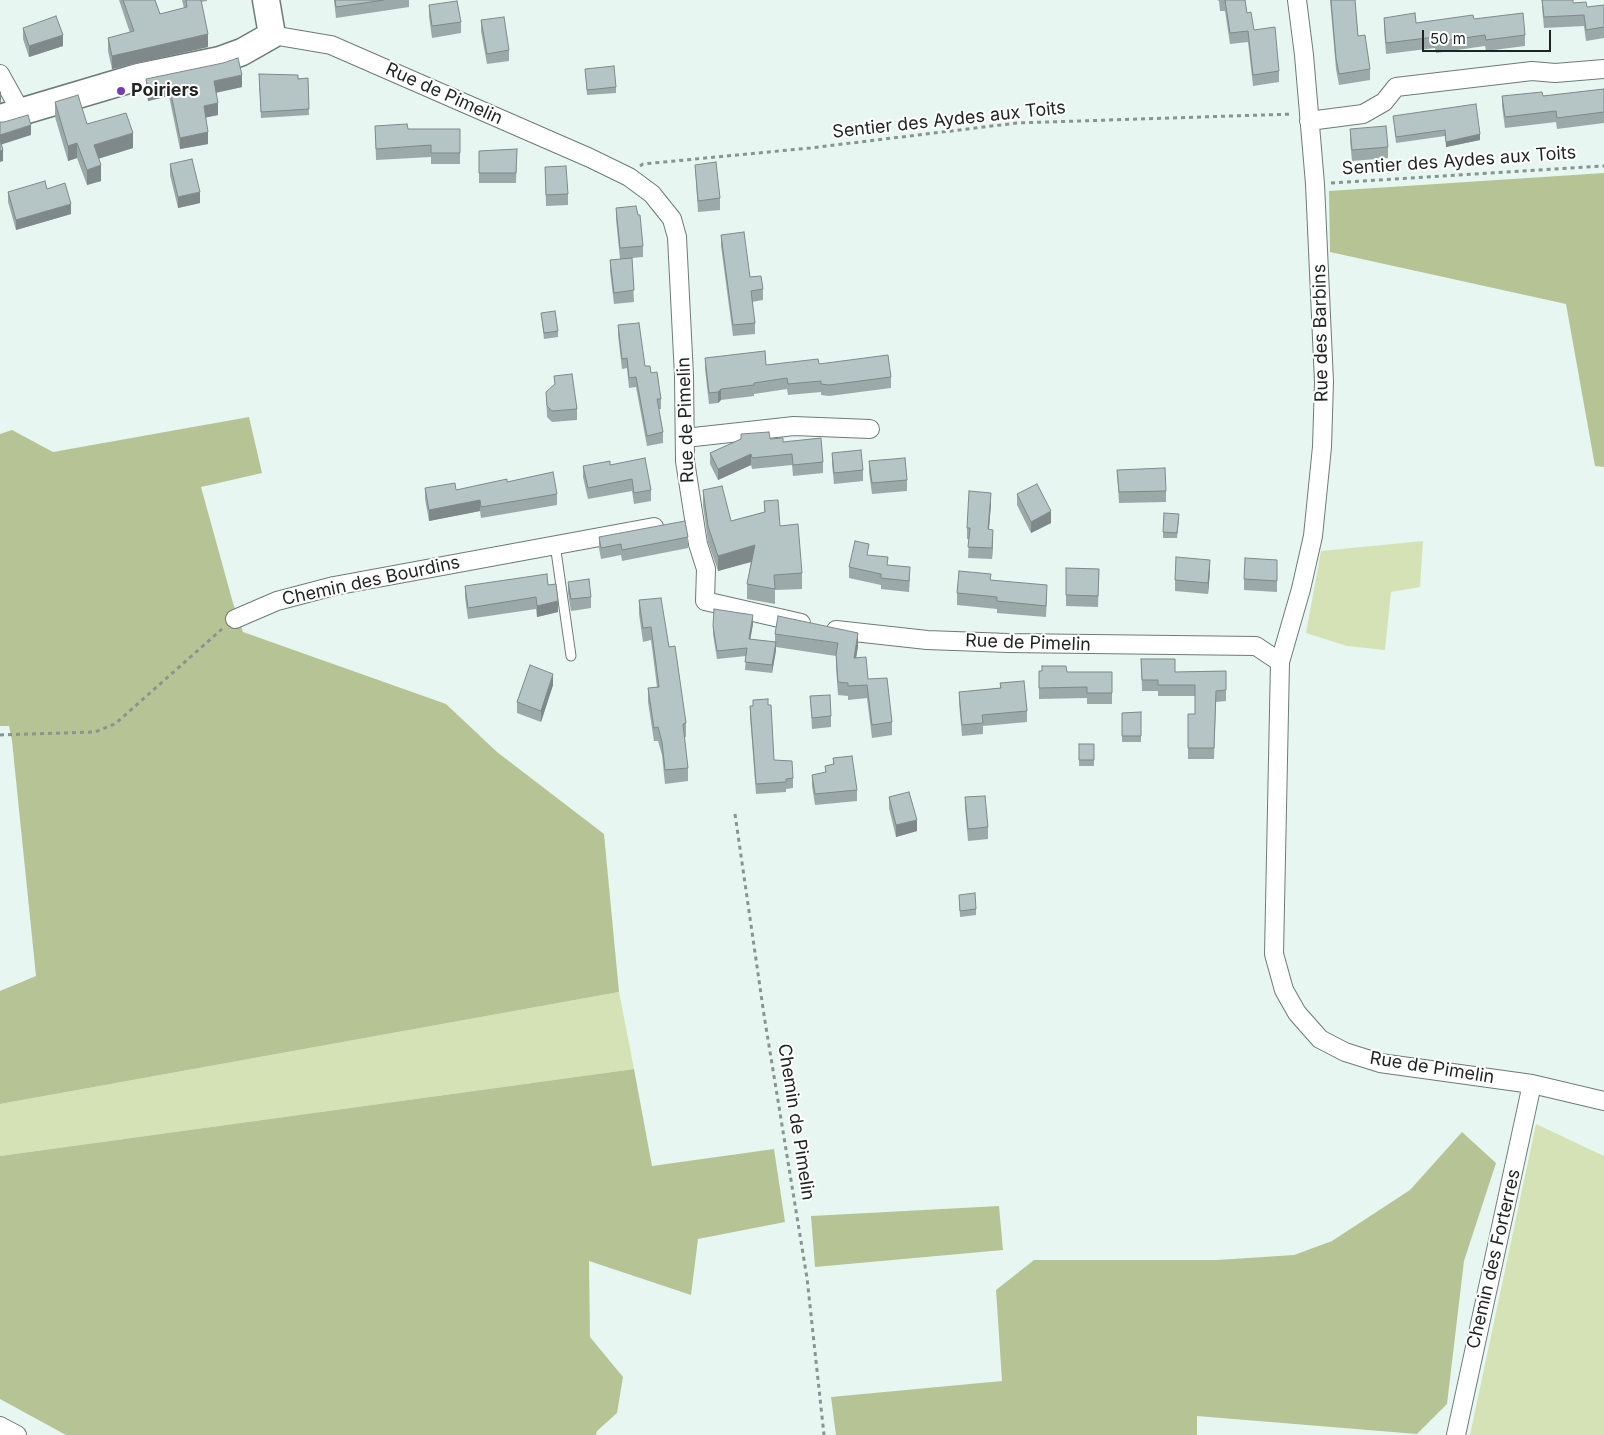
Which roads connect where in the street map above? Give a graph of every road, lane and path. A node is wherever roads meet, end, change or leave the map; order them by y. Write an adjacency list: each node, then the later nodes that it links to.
1 (266, 0): 3 (main road)
2 (1297, 0): 7 (street, Rue des Barbins)
3 (272, 35): 6 (main road); 9 (street, Rue de Pimelin)
4 (1604, 69): 7 (street)
5 (0, 74): 6 (street)
6 (10, 115)
7 (1309, 117): 9 (path, Sentier des Aydes aux Toits); 10 (street, Rue des Barbins)
8 (1604, 166): 10 (path, Sentier des Aydes aux Toits)
9 (629, 178): 12 (street, Rue de Pimelin)
10 (1315, 184): 16 (street, Rue des Barbins)
11 (870, 429): 12 (street)
12 (685, 438): 13 (street, Rue de Pimelin)
13 (694, 520): 14 (street, Chemin des Bourdins); 17 (street, Rue de Pimelin)
14 (555, 544): 15 (street, Chemin des Bourdins); 18 (lane)
15 (235, 620): 20 (path)
16 (1285, 642): 17 (street, Rue de Pimelin); 19 (street, Rue des Barbins)
17 (1256, 646): 19 (street)
18 (571, 656)
19 (1280, 662): 22 (street, Rue de Pimelin)
20 (0, 735)
21 (735, 814): 26 (path, Chemin de Pimelin)
22 (1532, 1084): 23 (street, Rue de Pimelin); 27 (street, Chemin des Forterres)
23 (1604, 1101)
24 (0, 1426): 25 (street)
25 (17, 1435)
26 (824, 1435)
27 (1456, 1435)

